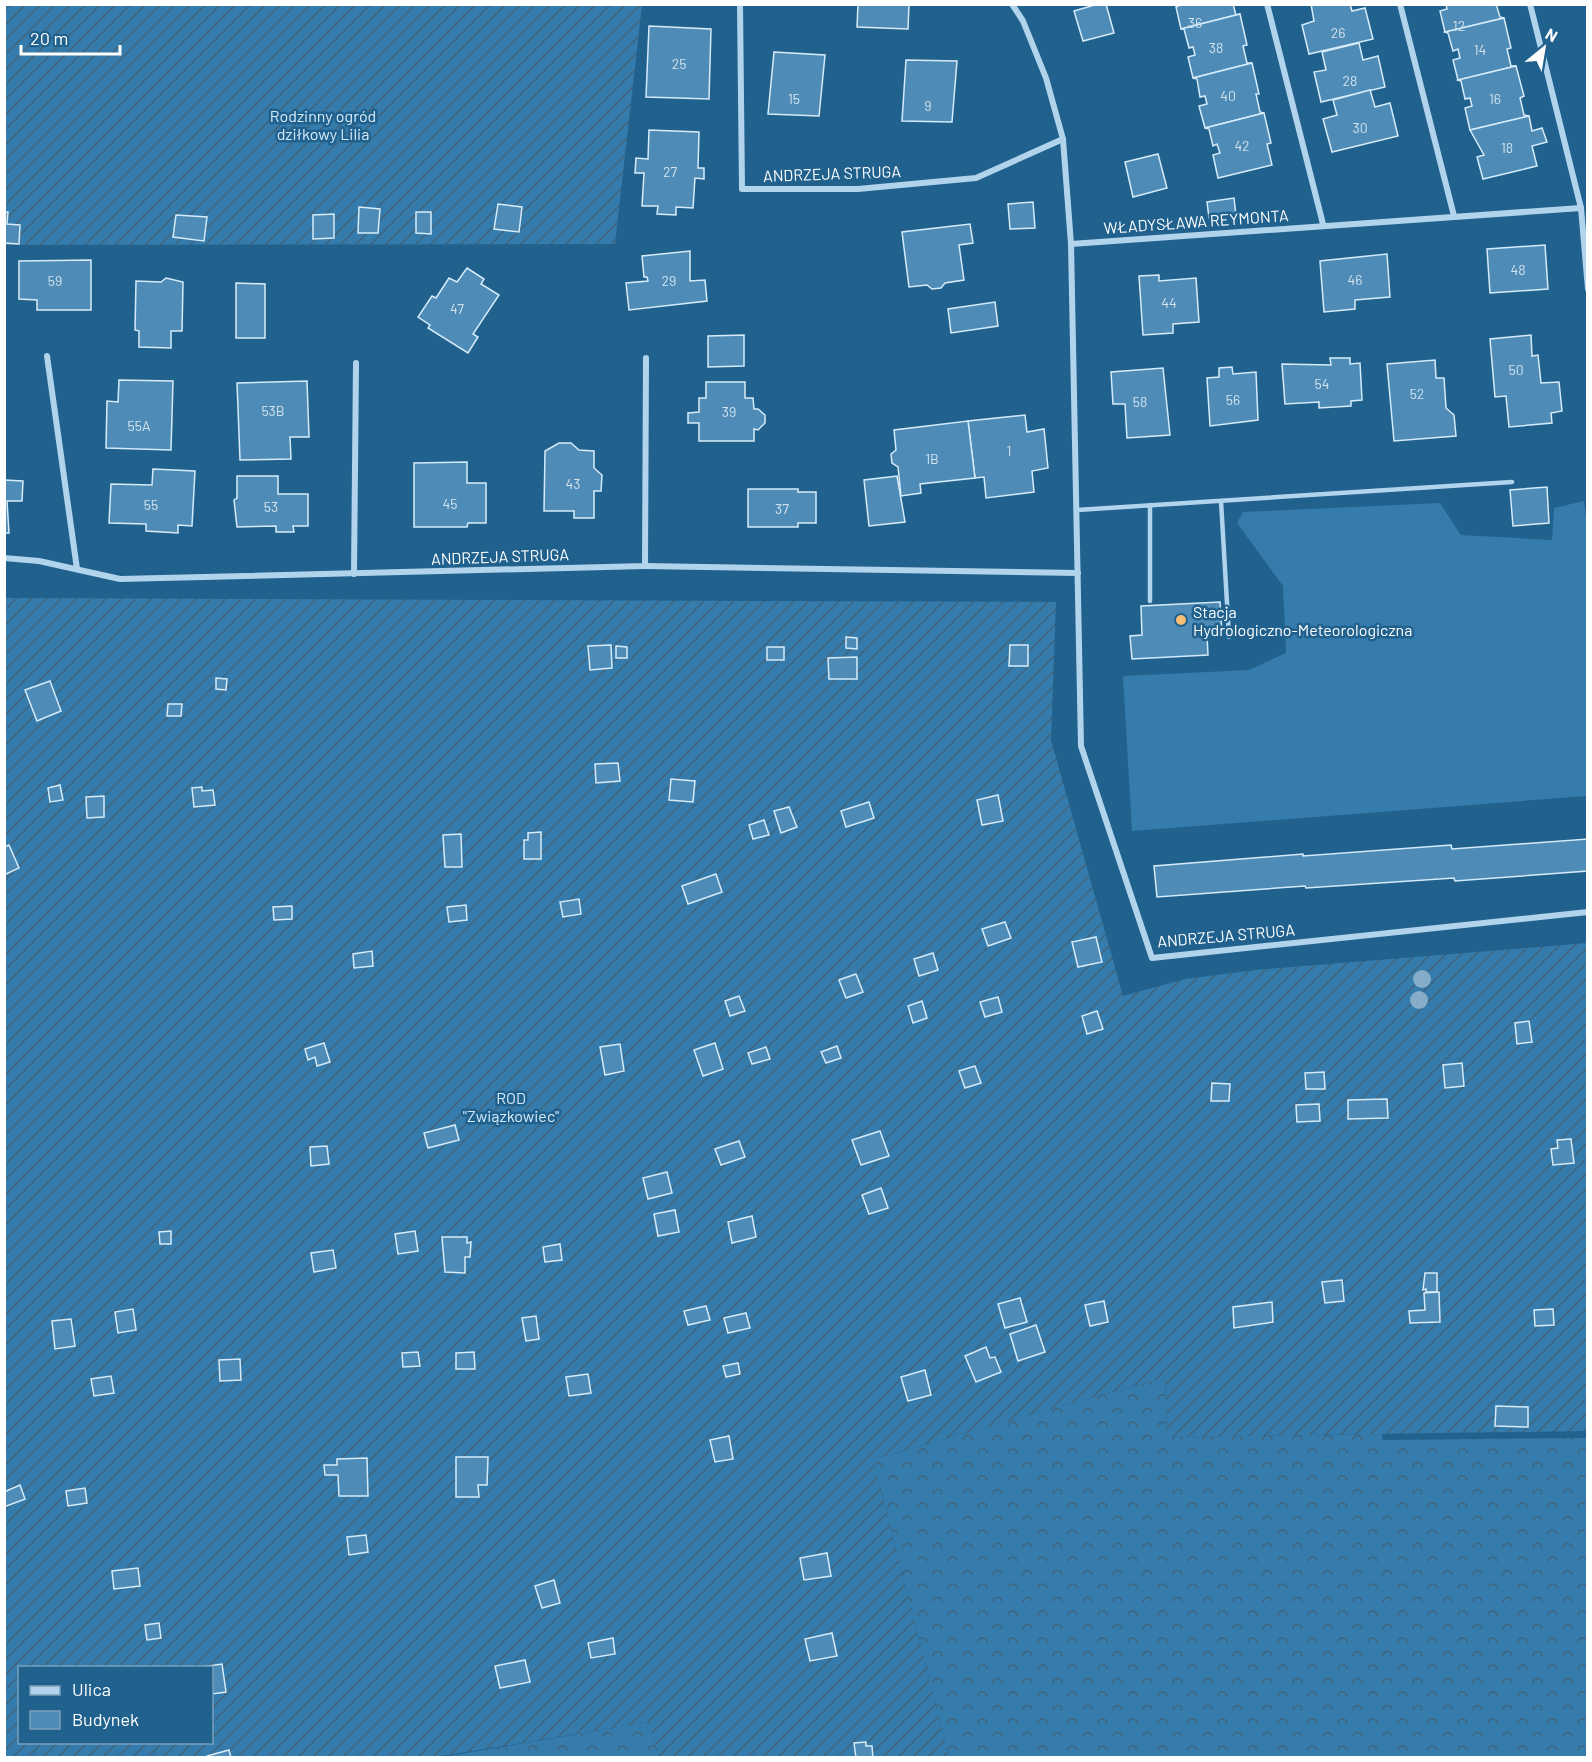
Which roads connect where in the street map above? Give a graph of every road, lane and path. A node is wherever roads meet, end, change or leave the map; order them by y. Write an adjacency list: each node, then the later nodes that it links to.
1 (740, 4): 6 (street, ANDRZEJA STRUGA)
2 (1012, 4): 6 (street, ANDRZEJA STRUGA)
3 (1267, 4): 9 (street)
4 (1400, 4): 8 (street)
5 (1530, 4): 7 (street)
6 (1063, 139): 10 (street, ANDRZEJA STRUGA)
7 (1581, 208): 8 (street, WŁADYSŁAWA REYMONTA); 11 (street)
8 (1454, 216): 9 (street, WŁADYSŁAWA REYMONTA)
9 (1323, 224): 10 (street, WŁADYSŁAWA REYMONTA)
10 (1071, 244): 18 (street, ANDRZEJA STRUGA)
11 (1587, 289)
12 (47, 356): 21 (street)
13 (646, 358): 20 (street)
14 (356, 363): 23 (street)
15 (1512, 482): 16 (lane)
16 (1221, 501): 17 (lane); 25 (lane)
17 (1150, 505): 18 (lane); 24 (lane)
18 (1077, 510): 22 (street, ANDRZEJA STRUGA)
19 (4, 558): 21 (street, ANDRZEJA STRUGA)
20 (645, 566): 22 (street, ANDRZEJA STRUGA); 23 (street, ANDRZEJA STRUGA)
21 (77, 569): 23 (street, ANDRZEJA STRUGA)
22 (1078, 573): 26 (street, ANDRZEJA STRUGA)
23 (354, 574)
24 (1150, 601)
25 (1229, 637)
26 (1587, 912)

